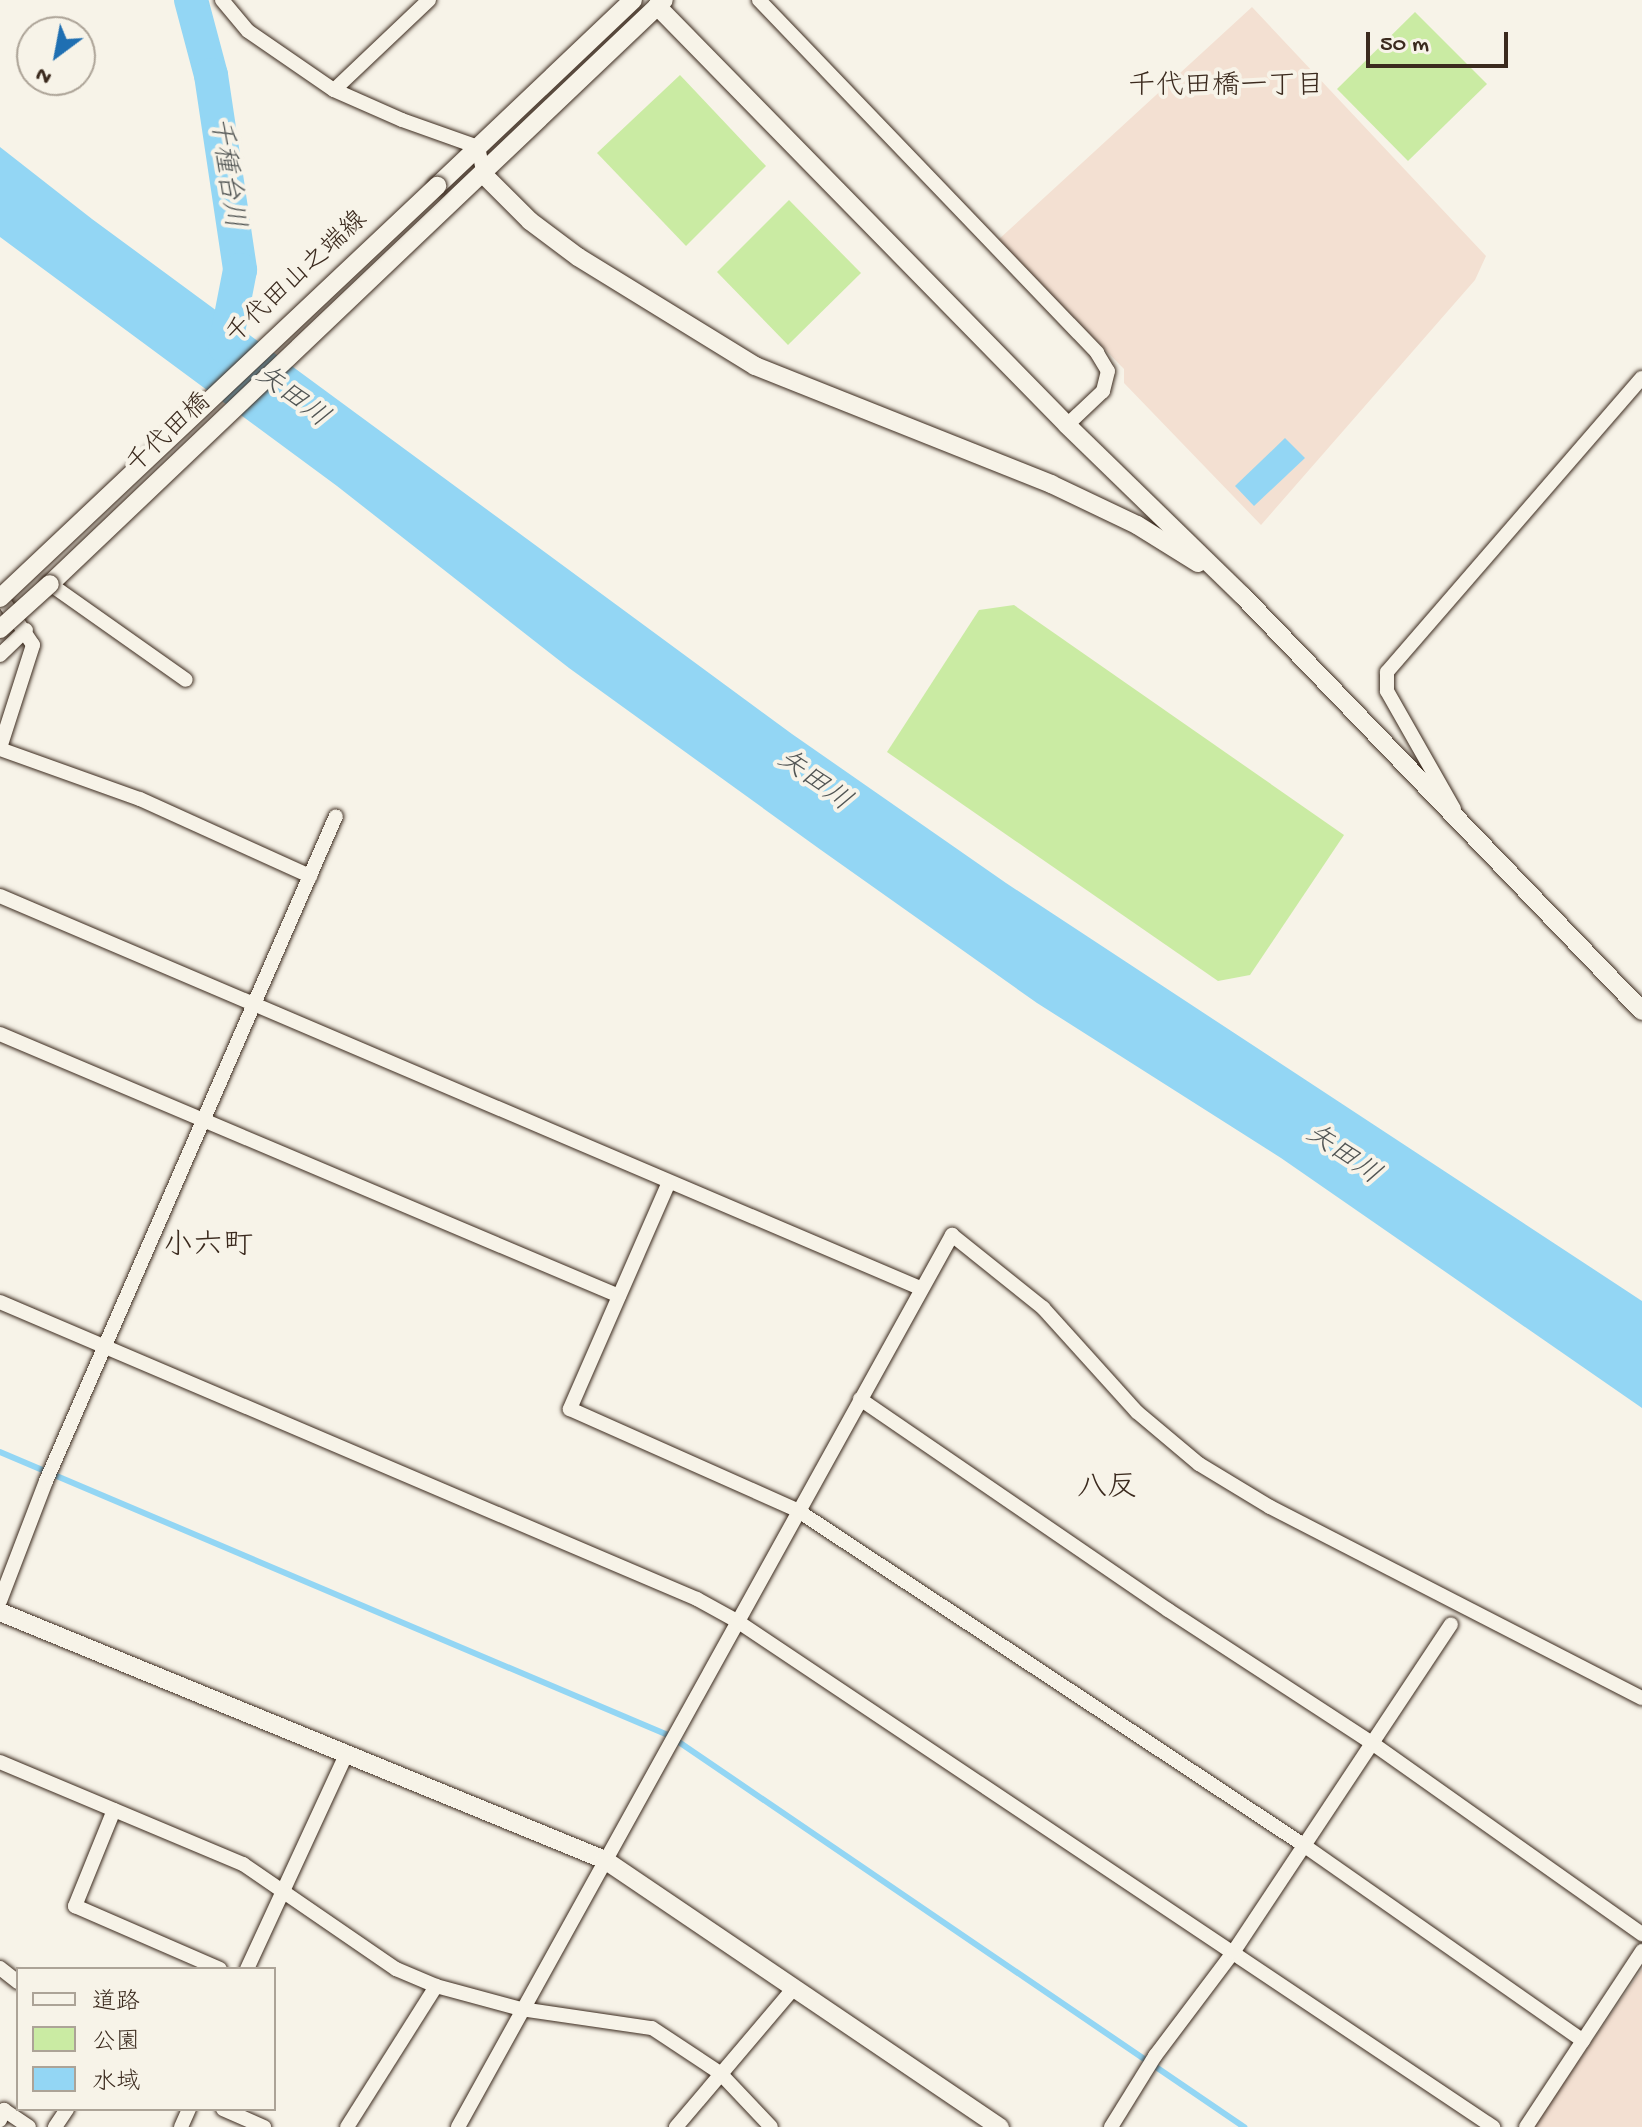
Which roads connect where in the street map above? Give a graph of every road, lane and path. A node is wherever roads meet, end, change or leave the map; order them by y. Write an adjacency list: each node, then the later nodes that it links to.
1 (222, 0): 6 (street)
2 (633, 0): 7 (street, 千代田山之端線)
3 (759, 0): 10 (street)
4 (427, 1): 6 (street)
5 (655, 2): 8 (street); 10 (street)
6 (334, 90): 7 (street)
7 (478, 147): 8 (street); 15 (street, 千代田山之端線, bridge)
8 (484, 175): 12 (street); 13 (street, 千代田橋)
9 (1642, 378): 22 (street)
10 (1067, 425): 11 (street)
11 (1142, 497): 12 (street); 14 (street)
12 (1123, 518): 14 (street)
13 (50, 584): 16 (street, bridge); 19 (street)
14 (1242, 595): 22 (street)
15 (0, 597): 17 (street)
16 (0, 629)
17 (26, 630): 18 (street); 20 (street)
18 (0, 655)
19 (186, 680)
20 (0, 748): 23 (street)
21 (336, 816): 23 (street)
22 (1462, 822): 26 (street)
23 (310, 876): 25 (street)
24 (0, 896): 25 (street)
25 (256, 1003): 28 (street); 29 (street)
26 (1642, 1011)
27 (0, 1034): 28 (street)
28 (203, 1121): 31 (street); 33 (street)
29 (669, 1182): 30 (street); 31 (street)
30 (920, 1288): 34 (street); 40 (street)
31 (619, 1296): 35 (street)
32 (0, 1302): 33 (street)
33 (106, 1347): 36 (street); 38 (street)
34 (860, 1399): 35 (street); 41 (street)
35 (797, 1510): 38 (street); 45 (street)
36 (0, 1601)
37 (0, 1612): 42 (street)
38 (737, 1621): 46 (street); 49 (street)
39 (1451, 1625): 41 (street)
40 (1642, 1698)
41 (1372, 1743): 45 (street); 48 (street)
42 (347, 1753): 46 (street); 47 (street)
43 (0, 1762): 44 (street)
44 (114, 1810): 47 (street); 51 (street)
45 (1302, 1844): 49 (street); 58 (street)
46 (605, 1860): 56 (street); 57 (street)
47 (282, 1887): 52 (street); 55 (street)
48 (1642, 1934)
49 (1234, 1951): 69 (street); 70 (street)
50 (1642, 1951): 58 (street)
51 (215, 1967)
52 (248, 1967)
53 (0, 1968): 54 (street)
54 (16, 1980)
55 (436, 1986): 57 (street); 65 (street)
56 (794, 1988): 59 (street); 68 (street)
57 (521, 2009): 59 (street); 62 (street)
58 (1583, 2041): 71 (street)
59 (720, 2073): 66 (street); 67 (street)
60 (228, 2111): 64 (street)
61 (0, 2120): 63 (street)
62 (459, 2126)
63 (29, 2127)
64 (264, 2127)
65 (347, 2127)
66 (676, 2127)
67 (771, 2127)
68 (1000, 2127)
69 (1111, 2127)
70 (1493, 2127)
71 (1526, 2127)

